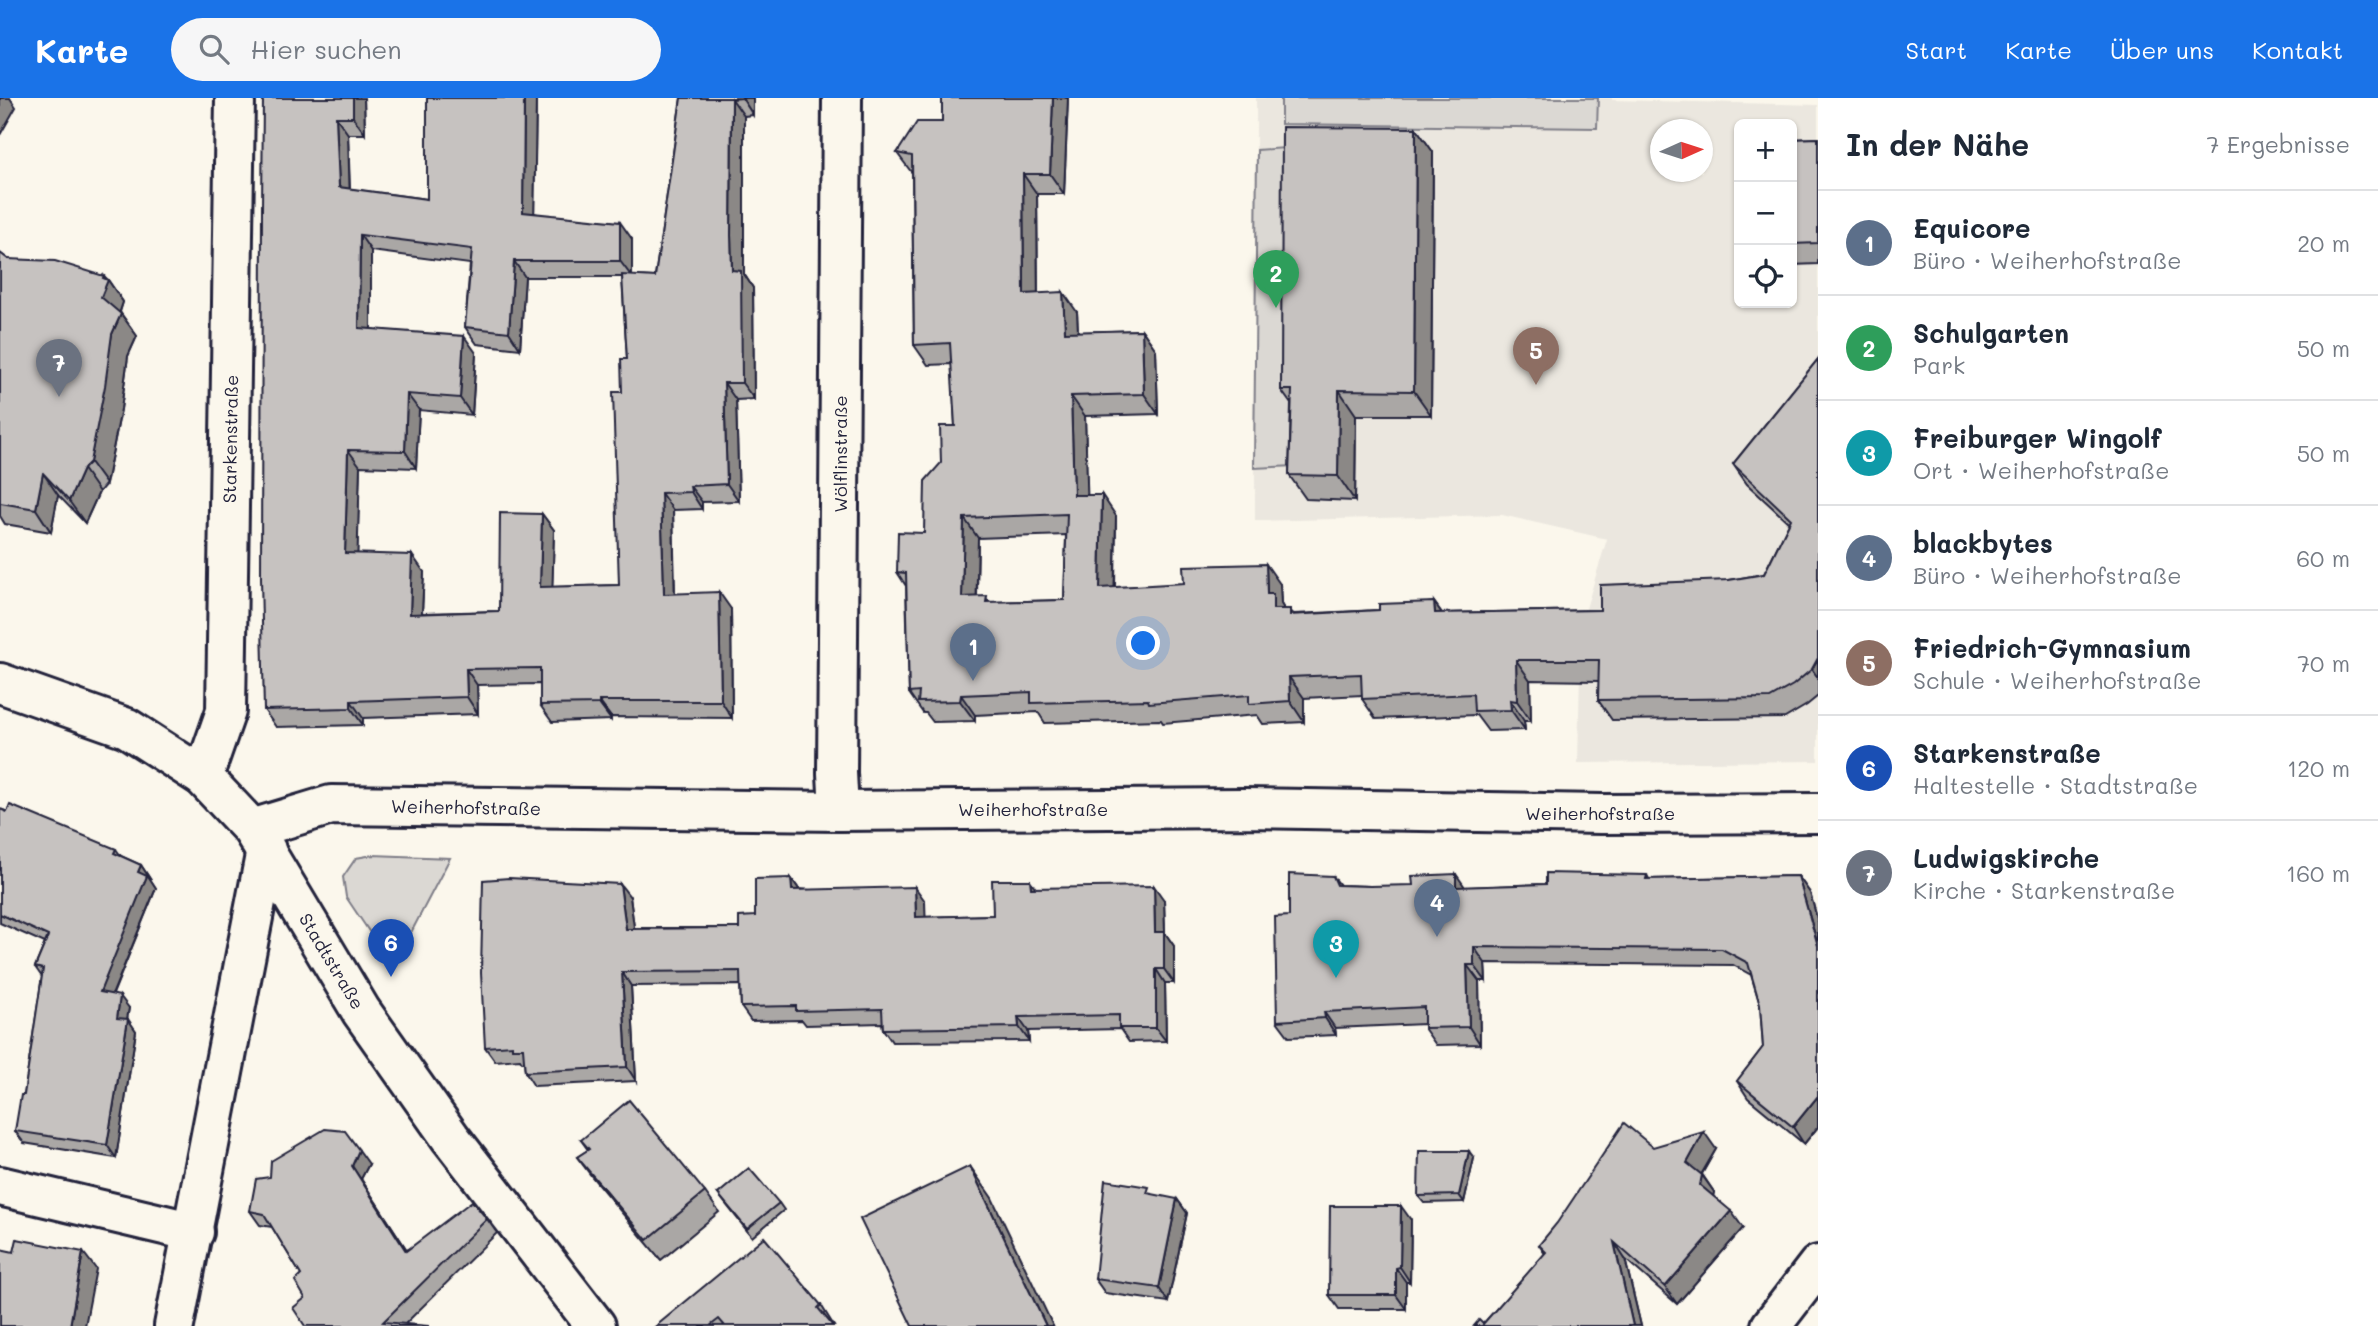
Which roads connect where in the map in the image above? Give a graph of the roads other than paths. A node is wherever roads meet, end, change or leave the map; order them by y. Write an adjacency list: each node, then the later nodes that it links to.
1 (235, 98): 5 (street, Starkenstraße)
2 (842, 98): 7 (street, Wölflinstraße)
3 (0, 683): 5 (street)
4 (0, 689): 5 (street)
5 (200, 775): 9 (street, Stadtstraße)
6 (327, 807): 9 (street)
7 (839, 811): 8 (street, Weiherhofstraße); 9 (street, Weiherhofstraße)
8 (1818, 813)
9 (259, 839): 11 (street); 14 (street, Stadtstraße)
10 (0, 1186): 11 (street)
11 (194, 1232): 13 (street)
12 (1818, 1265): 15 (street)
13 (174, 1326)
14 (596, 1326)
15 (1771, 1326)

